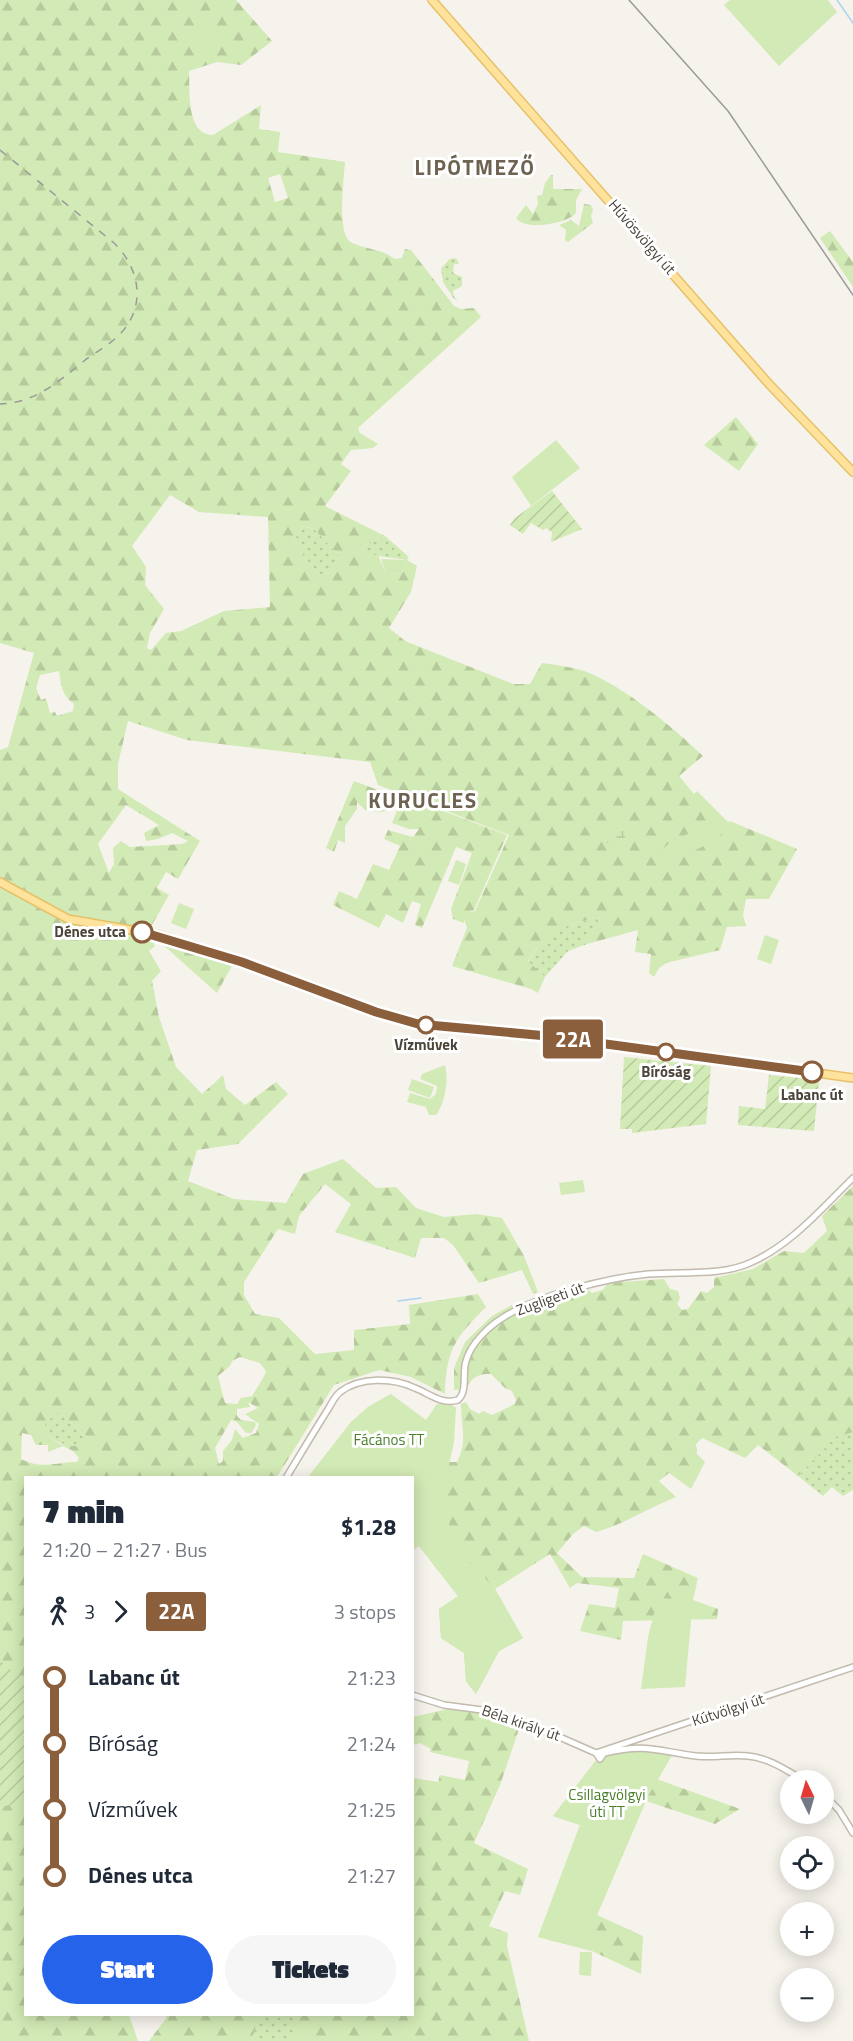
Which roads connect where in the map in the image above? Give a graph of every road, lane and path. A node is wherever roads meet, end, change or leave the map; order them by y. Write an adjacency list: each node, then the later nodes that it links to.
1 (432, 0): 2 (main road, Hűvösvölgyi út)
2 (853, 472)
3 (0, 882): 4 (main road)
4 (853, 1077)
5 (853, 1178): 6 (street, Zugligeti út)
6 (287, 1476)
7 (853, 1667): 9 (street, Kútvölgyi út)
8 (414, 1696): 9 (street, Béla király út)
9 (601, 1752): 10 (street)
10 (786, 1770)
11 (834, 1805): 12 (street)
12 (853, 1833)

